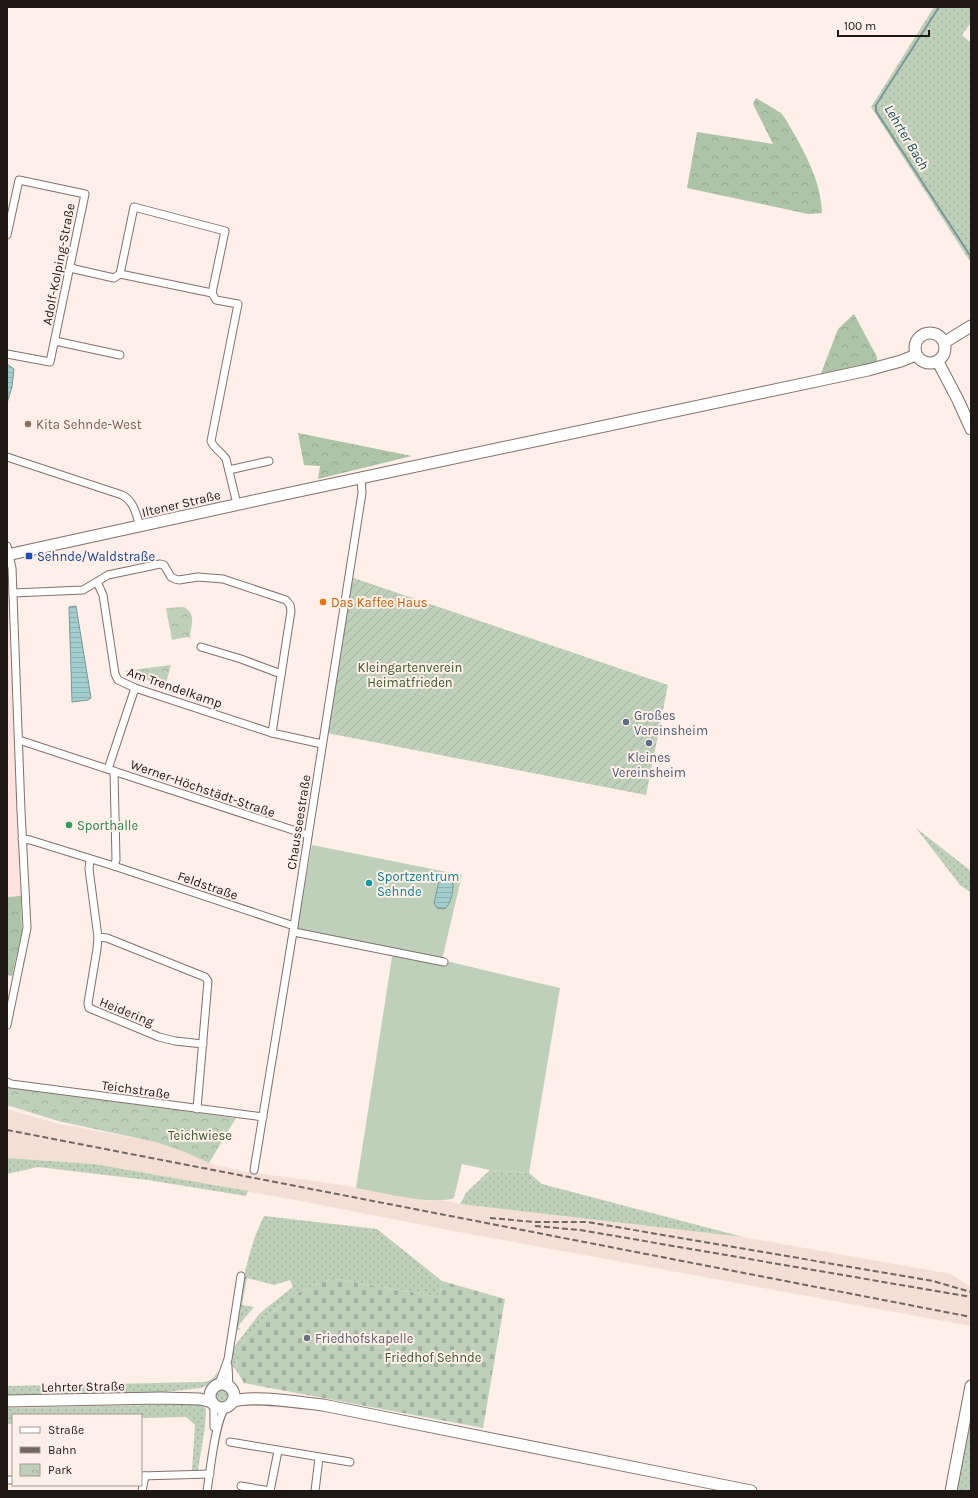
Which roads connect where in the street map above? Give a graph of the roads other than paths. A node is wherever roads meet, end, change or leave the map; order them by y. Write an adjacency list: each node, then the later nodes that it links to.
1 (7, 235): 2 (street, Adolf-Kolping-Straße)
2 (70, 268): 3 (street); 6 (street, Adolf-Kolping-Straße)
3 (120, 274): 4 (street); 4 (street)
4 (212, 293): 15 (street)
5 (971, 326): 7 (main road)
6 (55, 341): 8 (street, Adolf-Kolping-Straße); 9 (street, Adolf-Kolping-Straße)
7 (945, 342): 10 (main road); 11 (main road)
8 (7, 354)
9 (120, 355)
10 (916, 355): 11 (main road); 16 (main road, Iltener Straße)
11 (938, 362): 12 (main road)
12 (971, 429)
13 (7, 456): 18 (street)
14 (269, 461): 15 (street)
15 (229, 470): 17 (street)
16 (361, 478): 17 (main road, Iltener Straße); 27 (street, Chausseestraße)
17 (237, 504): 18 (main road, Iltener Straße)
18 (140, 526): 19 (main road, Iltener Straße)
19 (8, 552): 21 (street)
20 (97, 582): 21 (street); 23 (street); 24 (street, Am Trendelkamp)
21 (13, 593): 26 (street)
22 (202, 646): 23 (street)
23 (281, 674): 25 (street)
24 (135, 688): 25 (street, Am Trendelkamp); 28 (street, Werner-Höchstädt-Straße)
25 (272, 733): 27 (street, Am Trendelkamp)
26 (19, 740): 28 (street, Werner-Höchstädt-Straße); 30 (street)
27 (322, 744): 29 (street, Chausseestraße)
28 (111, 770): 29 (street, Werner-Höchstädt-Straße); 32 (street, Werner-Höchstädt-Straße)
29 (308, 835): 33 (street, Chausseestraße)
30 (22, 840): 31 (street, Feldstraße); 36 (street)
31 (90, 860): 32 (street, Feldstraße); 34 (street, Heidering)
32 (114, 866): 33 (street, Feldstraße)
33 (294, 929): 35 (street, Feldstraße); 40 (street, Chausseestraße)
34 (98, 937): 37 (street); 37 (street, Heidering)
35 (444, 962)
36 (7, 1025)
37 (202, 1044): 39 (street)
38 (7, 1082): 39 (street, Teichstraße)
39 (197, 1109): 40 (street, Teichstraße)
40 (263, 1117): 41 (street, Chausseestraße)
41 (254, 1170)
42 (241, 1276): 44 (street)
43 (971, 1386): 63 (main road)
44 (223, 1388): 45 (main road, Lehrter Straße); 47 (main road, Lehrter Straße); 48 (main road); 49 (main road)
45 (160, 1398): 46 (main road, Lehrter Straße); 48 (main road, Lehrter Straße)
46 (7, 1401)
47 (286, 1401): 49 (main road); 62 (main road)
48 (213, 1404): 49 (main road); 51 (street)
49 (229, 1405): 51 (street)
50 (230, 1442): 52 (street)
51 (214, 1443): 55 (street)
52 (278, 1451): 53 (street); 60 (street)
53 (319, 1458): 54 (street); 61 (street)
54 (350, 1462)
55 (210, 1474): 56 (street); 59 (street)
56 (143, 1476): 58 (street)
57 (242, 1486): 60 (street)
58 (142, 1491)
59 (207, 1491)
60 (270, 1491)
61 (315, 1491)
62 (751, 1491)
63 (951, 1491)

